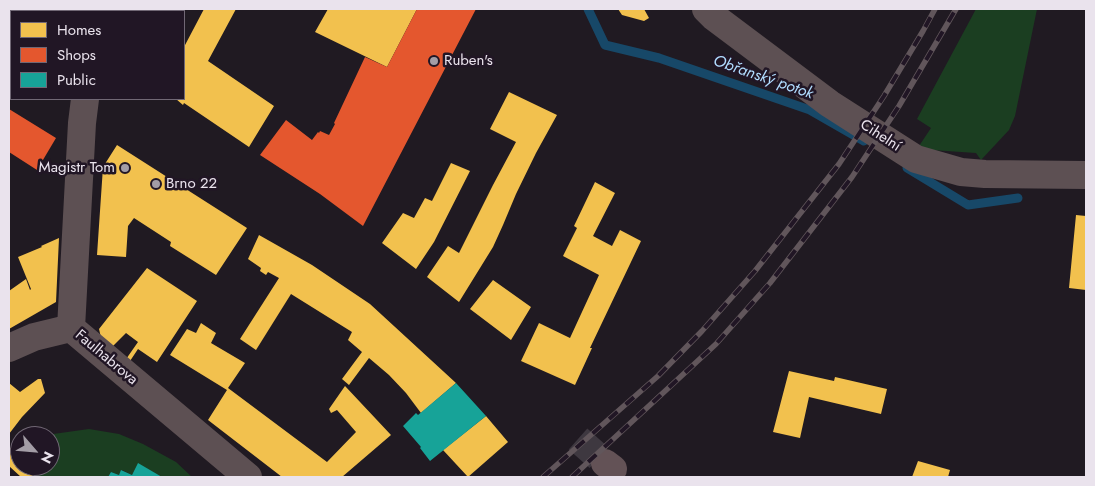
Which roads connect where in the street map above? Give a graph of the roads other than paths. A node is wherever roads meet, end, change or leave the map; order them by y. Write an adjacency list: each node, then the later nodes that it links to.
1 (706, 9): 3 (street, Cihelní)
2 (85, 100): 4 (street, Faulhabrova)
3 (1086, 175)
4 (71, 328): 5 (street); 6 (street, Faulhabrova)
5 (9, 348)
6 (248, 477)

